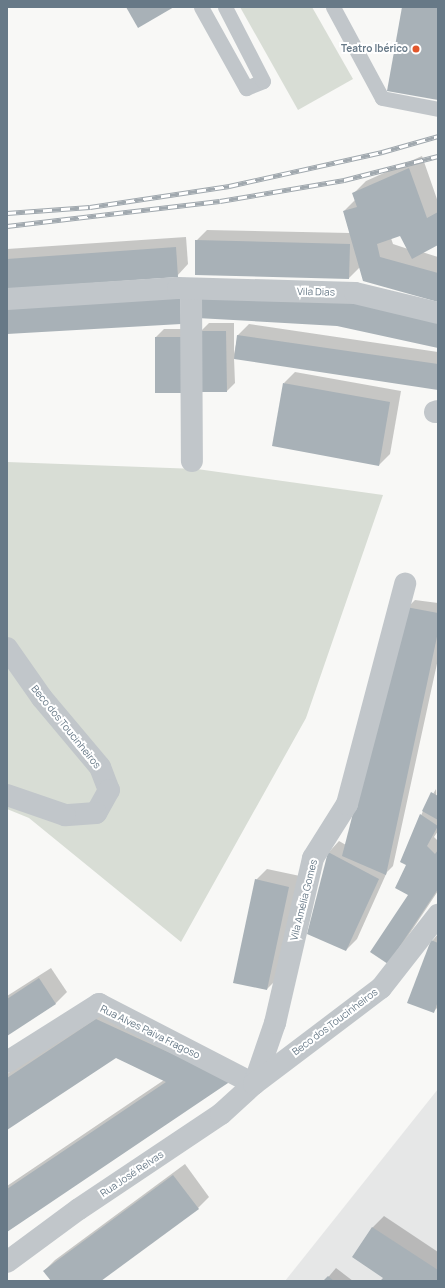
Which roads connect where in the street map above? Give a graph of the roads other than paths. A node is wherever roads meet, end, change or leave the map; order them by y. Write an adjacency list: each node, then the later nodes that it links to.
1 (201, 7): 2 (lane)
2 (225, 7)
3 (333, 7): 4 (lane)
4 (438, 109)
5 (192, 289): 6 (street, Vila Dias); 7 (street, Vila Dias); 8 (street)
6 (7, 299)
7 (438, 313)
8 (192, 461)
9 (405, 584): 14 (street, Vila Amélia Gomes)
10 (7, 648): 11 (street, Beco dos Toucinheiros)
11 (7, 795)
12 (438, 915): 14 (street, Beco dos Toucinheiros)
13 (7, 1062): 14 (street, Rua Alves Paiva Fragoso)
14 (254, 1084): 15 (street, Rua José Relvas)
15 (7, 1262)

